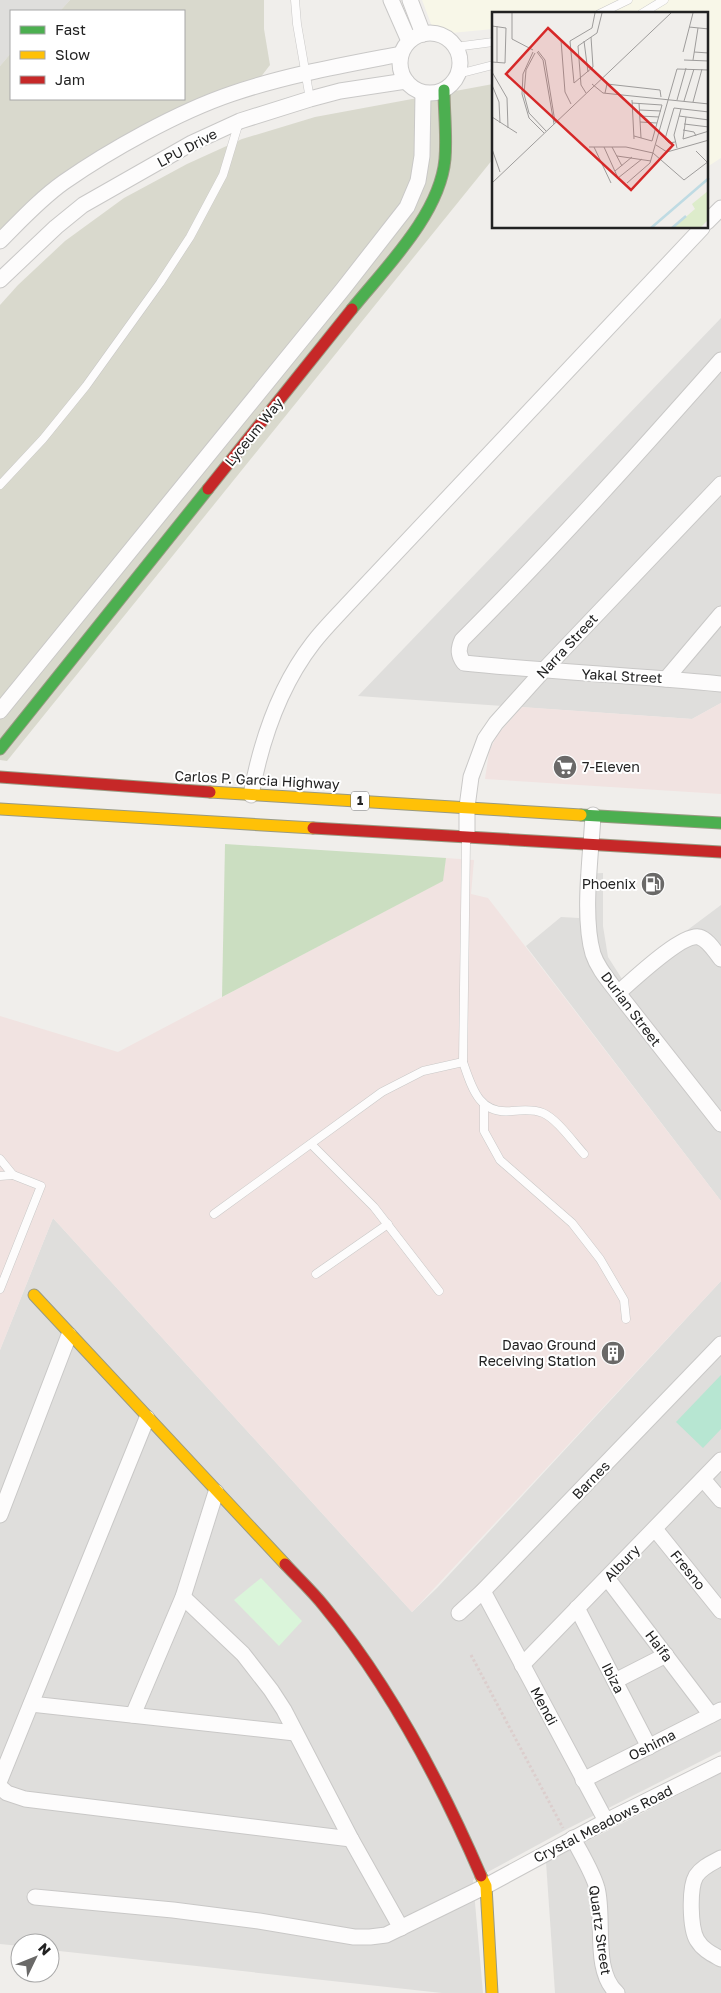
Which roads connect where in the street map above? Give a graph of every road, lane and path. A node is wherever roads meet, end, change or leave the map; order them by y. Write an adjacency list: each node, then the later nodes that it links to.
1 (295, 0): 13 (lane)
2 (391, 0): 11 (street)
3 (410, 0): 8 (street)
4 (628, 0): 6 (lane)
5 (664, 0): 7 (lane)
6 (603, 12)
7 (643, 12)
8 (423, 34): 10 (street); 11 (street)
9 (492, 42): 10 (lane)
10 (455, 47): 14 (street)
11 (405, 48): 13 (street); 15 (street)
12 (492, 66): 14 (lane)
13 (305, 73): 18 (lane); 23 (street)
14 (458, 74): 16 (street)
15 (406, 81): 17 (street); 18 (street, LPU Drive)
16 (444, 90): 17 (street); 33 (main road, Lyceum Way)
17 (423, 93): 32 (street, Lyceum Way)
18 (310, 98): 19 (street, LPU Drive)
19 (240, 120): 24 (street, LPU Drive); 27 (lane)
20 (721, 208): 21 (street)
21 (708, 221)
22 (701, 229): 37 (street)
23 (0, 241)
24 (0, 280)
25 (721, 360): 29 (street, Yakal Street)
26 (721, 484): 29 (street, Narra Street)
27 (0, 486)
28 (721, 614): 30 (street)
29 (542, 672): 30 (street, Yakal Street); 39 (street, Narra Street)
30 (666, 678): 31 (street, Yakal Street)
31 (721, 684)
32 (17, 690): 33 (street); 34 (street, Lyceum Way)
33 (36, 704): 35 (main road, Lyceum Way)
34 (0, 711)
35 (0, 749)
36 (0, 777): 38 (main road, Carlos P. Garcia Highway / 1)
37 (251, 795): 38 (main road, Carlos P. Garcia Highway / 1); 39 (main road, Carlos P. Garcia Highway / 1)
38 (169, 804): 40 (main road, Carlos P. Garcia Highway / 1); 43 (main road, Carlos P. Garcia Highway / 1)
39 (467, 807): 41 (main road, Carlos P. Garcia Highway / 1); 43 (street, Narra Street)
40 (0, 810)
41 (593, 815): 42 (main road, Carlos P. Garcia Highway / 1); 44 (street, Durian Street)
42 (721, 823)
43 (467, 836): 44 (main road, Carlos P. Garcia Highway / 1); 48 (lane)
44 (592, 844): 45 (main road, Carlos P. Garcia Highway / 1); 47 (street, Durian Street)
45 (721, 852)
46 (721, 959): 47 (street)
47 (618, 994): 50 (street, Durian Street)
48 (463, 1062): 49 (lane); 51 (lane)
49 (484, 1106): 52 (lane); 62 (lane)
50 (721, 1124)
51 (311, 1144): 56 (lane); 57 (lane)
52 (584, 1154)
53 (0, 1159): 54 (lane)
54 (13, 1175): 55 (lane); 59 (lane)
55 (0, 1176)
56 (214, 1214)
57 (388, 1224): 58 (lane); 60 (lane)
58 (316, 1274)
59 (0, 1289)
60 (439, 1291)
61 (34, 1294): 63 (main road)
62 (626, 1319)
63 (69, 1335): 65 (main road); 70 (street)
64 (721, 1344): 73 (street, Barnes)
65 (147, 1418): 68 (main road); 82 (street)
66 (721, 1460): 67 (street, Albury)
67 (703, 1479): 69 (street); 71 (street, Albury)
68 (216, 1492): 74 (street); 95 (main road)
69 (721, 1500)
70 (0, 1515)
71 (655, 1529): 72 (street, Albury); 76 (street, Fresno)
72 (607, 1578): 75 (street, Albury); 79 (street, Haifa)
73 (483, 1591): 77 (street, Barnes); 80 (street, Mendi)
74 (183, 1597): 84 (street); 85 (street)
75 (577, 1608): 80 (street, Albury); 81 (street, Ibiza)
76 (721, 1611)
77 (458, 1614)
78 (471, 1655): 93 (path)
79 (666, 1656): 81 (street); 83 (street, Haifa)
80 (522, 1665): 89 (street, Mendi)
81 (615, 1681): 86 (street, Ibiza)
82 (31, 1704): 84 (street); 88 (street)
83 (716, 1712): 86 (street, Oshima)
84 (133, 1714): 85 (street)
85 (295, 1733): 92 (street)
86 (649, 1747): 89 (street, Oshima)
87 (721, 1764): 91 (street, Crystal Meadows Road)
88 (0, 1780)
89 (583, 1780): 91 (street, Mendi)
90 (0, 1787): 92 (street)
91 (606, 1821): 93 (street, Crystal Meadows Road)
92 (351, 1839): 97 (street)
93 (571, 1839): 95 (street, Crystal Meadows Road); 100 (street, Quartz Street)
94 (721, 1858): 98 (street)
95 (486, 1886): 97 (street, Crystal Meadows Road); 99 (main road)
96 (34, 1897): 97 (street, Crystal Meadows Road)
97 (401, 1928)
98 (721, 1959)
99 (492, 1993)
100 (617, 1993)

